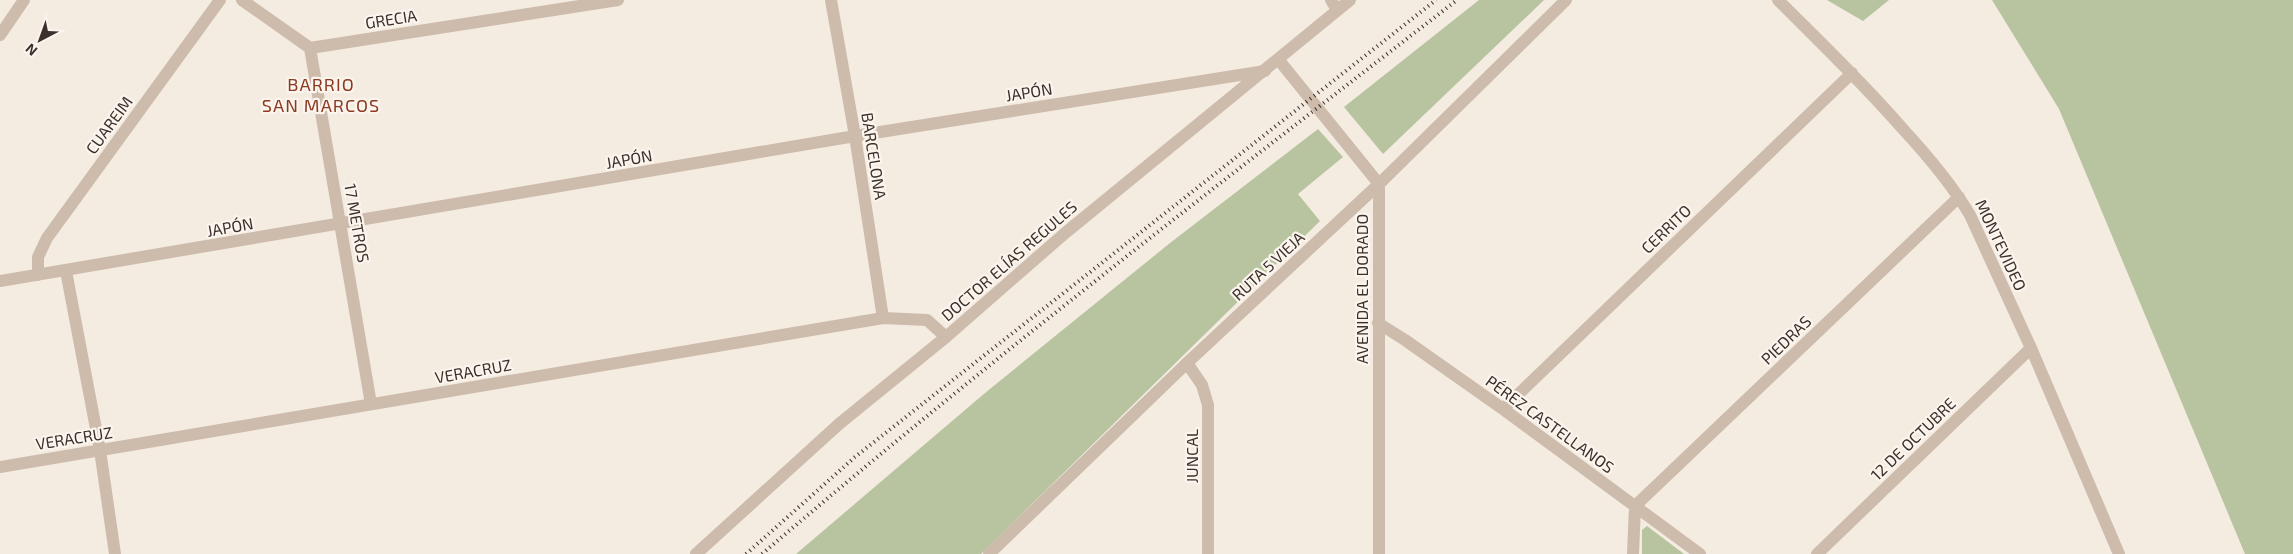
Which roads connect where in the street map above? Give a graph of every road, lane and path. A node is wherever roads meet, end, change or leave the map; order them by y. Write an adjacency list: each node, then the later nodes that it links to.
1 (24, 0): 10 (street)
2 (220, 0): 20 (street, CUAREIM)
3 (242, 0): 11 (street)
4 (618, 0): 11 (street, GRECIA)
5 (831, 0): 15 (street, BARCELONA)
6 (1350, 0): 9 (street, DOCTOR ELÍAS REGULES)
7 (1566, 0): 16 (street, RUTA 5 VIEJA)
8 (1778, 0): 14 (street, MONTEVIDEO)
9 (1334, 5): 12 (street, DOCTOR ELÍAS REGULES)
10 (0, 35)
11 (310, 48): 18 (street, 17 METROS)
12 (1278, 59): 13 (street, DOCTOR ELÍAS REGULES); 16 (street)
13 (1264, 71): 15 (street, JAPÓN); 24 (street, DOCTOR ELÍAS REGULES)
14 (1852, 73): 17 (street, MONTEVIDEO); 28 (street, CERRITO)
15 (855, 136): 18 (street, JAPÓN); 22 (street, BARCELONA)
16 (1379, 184): 23 (street, AVENIDA EL DORADO); 26 (street, RUTA 5 VIEJA)
17 (1959, 197): 25 (street, MONTEVIDEO); 31 (street, PIEDRAS)
18 (341, 225): 19 (street, JAPÓN); 27 (street, 17 METROS)
19 (66, 271): 20 (street, JAPÓN); 29 (street)
20 (38, 276): 21 (street, JAPÓN)
21 (0, 281)
22 (883, 318): 24 (street, VERACRUZ); 27 (street, VERACRUZ)
23 (1378, 323): 28 (street, PÉREZ CASTELLANOS); 36 (street, AVENIDA EL DORADO)
24 (946, 337): 33 (street, DOCTOR ELÍAS REGULES)
25 (2031, 348): 39 (street, 12 DE OCTUBRE); 40 (street, MONTEVIDEO)
26 (1187, 363): 34 (street, RUTA 5 VIEJA); 35 (street, JUNCAL)
27 (371, 404): 29 (street, VERACRUZ)
28 (1503, 409): 31 (street, PÉREZ CASTELLANOS)
29 (100, 450): 30 (street, VERACRUZ); 32 (street)
30 (0, 467)
31 (1635, 506): 37 (street); 38 (street, PÉREZ CASTELLANOS)
32 (115, 554)
33 (696, 554)
34 (989, 554)
35 (1208, 554)
36 (1379, 554)
37 (1633, 554)
38 (1700, 554)
39 (1818, 554)
40 (2119, 554)

